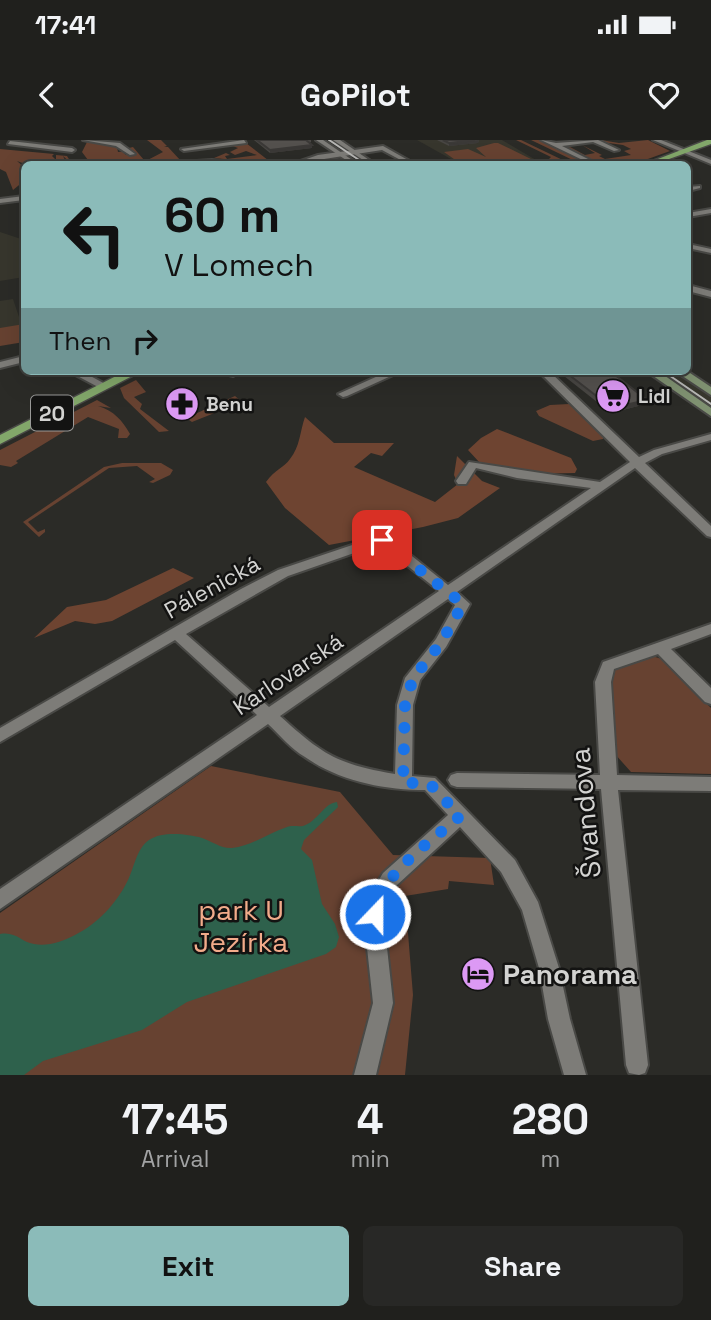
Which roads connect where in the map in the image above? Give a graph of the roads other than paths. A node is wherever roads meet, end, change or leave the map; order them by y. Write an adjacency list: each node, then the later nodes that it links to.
1 (33, 140): 9 (street)
2 (86, 140): 23 (street)
3 (319, 140): 24 (street)
4 (336, 140): 21 (street)
5 (378, 140): 17 (street)
6 (544, 140): 15 (street)
7 (594, 140): 15 (street); 20 (street)
8 (656, 140): 22 (street)
9 (18, 141): 12 (street)
10 (711, 141): 22 (main road)
11 (244, 142): 14 (street)
12 (10, 143): 13 (street); 19 (street)
13 (0, 144)
14 (224, 144): 18 (street); 25 (street)
15 (555, 145): 30 (street)
16 (711, 147): 22 (main road)
17 (383, 148): 21 (street); 29 (street)
18 (184, 149)
19 (72, 150)
20 (616, 150)
21 (353, 152): 24 (street); 28 (street)
22 (687, 153): 31 (main road); 32 (main road); 33 (street)
23 (132, 154)
24 (339, 154): 26 (street); 27 (street)
25 (203, 161)
26 (303, 161)
27 (350, 161)
28 (367, 161)
29 (407, 161)
30 (589, 161)
31 (659, 161)
32 (670, 161)
33 (711, 162)
34 (698, 187): 35 (street)
35 (691, 188)
36 (21, 198): 37 (street)
37 (0, 201)
38 (711, 211): 39 (street)
39 (691, 214)
40 (691, 244): 41 (street)
41 (711, 251)
42 (691, 289): 43 (street)
43 (711, 294)
44 (21, 360): 45 (street)
45 (0, 365)
46 (81, 375): 53 (street)
47 (109, 375): 53 (main road, 20)
48 (125, 375): 53 (main road, 20)
49 (385, 375): 55 (street)
50 (547, 375): 60 (street)
51 (657, 375): 56 (main road)
52 (686, 375): 54 (main road)
53 (99, 384): 57 (main road, 20); 59 (main road, 20)
54 (711, 392)
55 (343, 394)
56 (711, 413)
57 (0, 428)
58 (711, 438): 60 (street, Karlovarská)
59 (0, 440)
60 (638, 462): 62 (street, Karlovarská); 63 (street)
61 (462, 481): 62 (street)
62 (602, 486): 64 (street, Karlovarská)
63 (711, 533)
64 (450, 591): 66 (street, Pálenická); 69 (street, Karlovarská); 73 (street)
65 (711, 629): 67 (street, Švandova)
66 (176, 633): 69 (street); 70 (street, Pálenická)
67 (660, 647): 68 (street); 72 (street, Švandova)
68 (711, 698)
69 (269, 715): 73 (street); 76 (street, Karlovarská)
70 (0, 736)
71 (457, 780): 72 (street)
72 (609, 782): 74 (street); 77 (street, Švandova)
73 (403, 783): 75 (street)
74 (711, 784)
75 (460, 816): 78 (street); 79 (street)
76 (0, 900)
77 (637, 1065)
78 (365, 1075)
79 (575, 1075)

